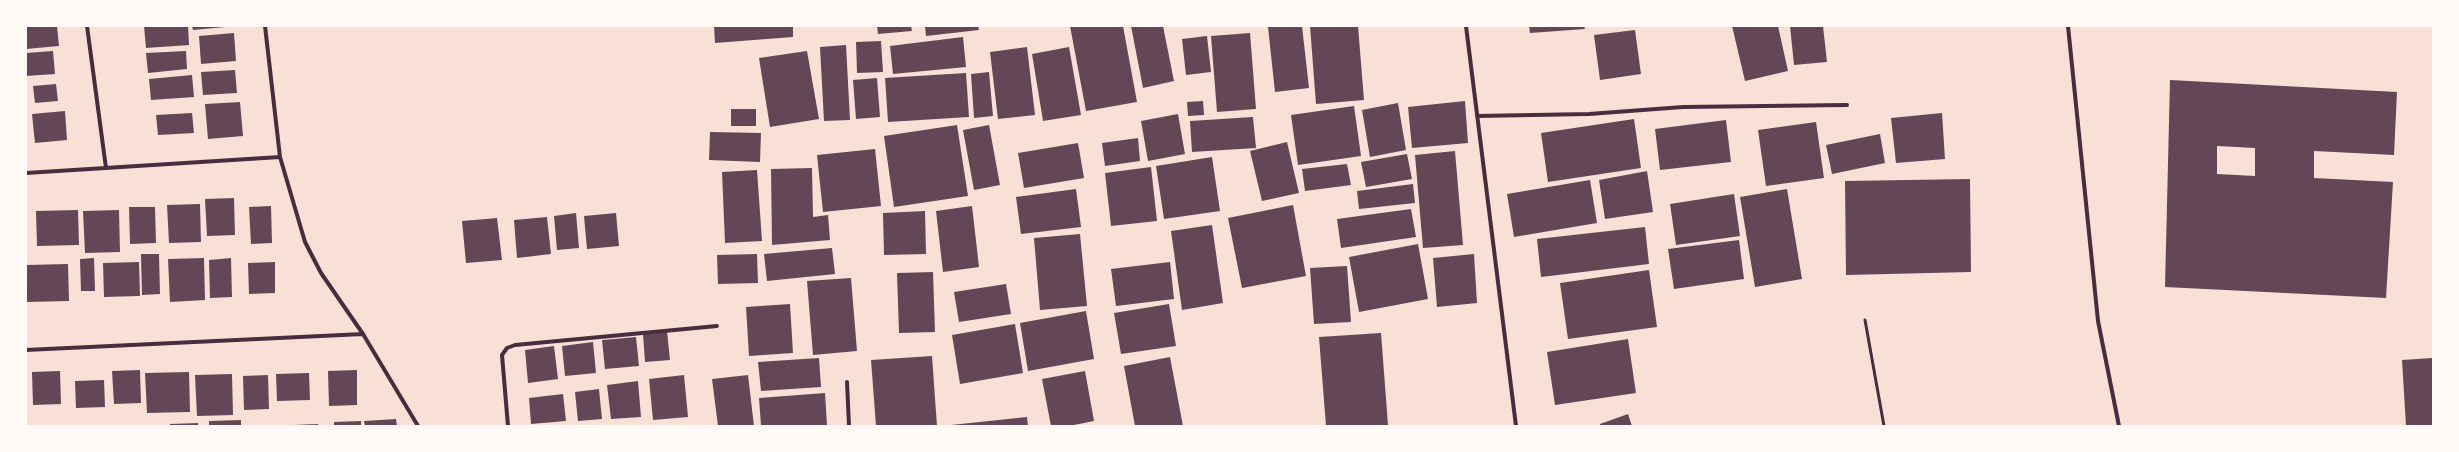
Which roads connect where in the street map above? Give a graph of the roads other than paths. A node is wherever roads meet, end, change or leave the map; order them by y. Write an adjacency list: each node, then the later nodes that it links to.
1 (88, 26): 8 (street)
2 (265, 26): 7 (street)
3 (1466, 26): 6 (street)
4 (2068, 26): 20 (street)
5 (1847, 105): 6 (street)
6 (1477, 116): 18 (street)
7 (280, 158): 8 (street); 12 (street)
8 (106, 168): 9 (street)
9 (26, 173)
10 (1865, 320): 19 (lane)
11 (718, 326): 16 (street)
12 (362, 334): 13 (street); 15 (street)
13 (26, 350)
14 (847, 382): 17 (street)
15 (418, 426)
16 (508, 426)
17 (849, 426)
18 (1516, 426)
19 (1884, 426)
20 (2119, 426)

